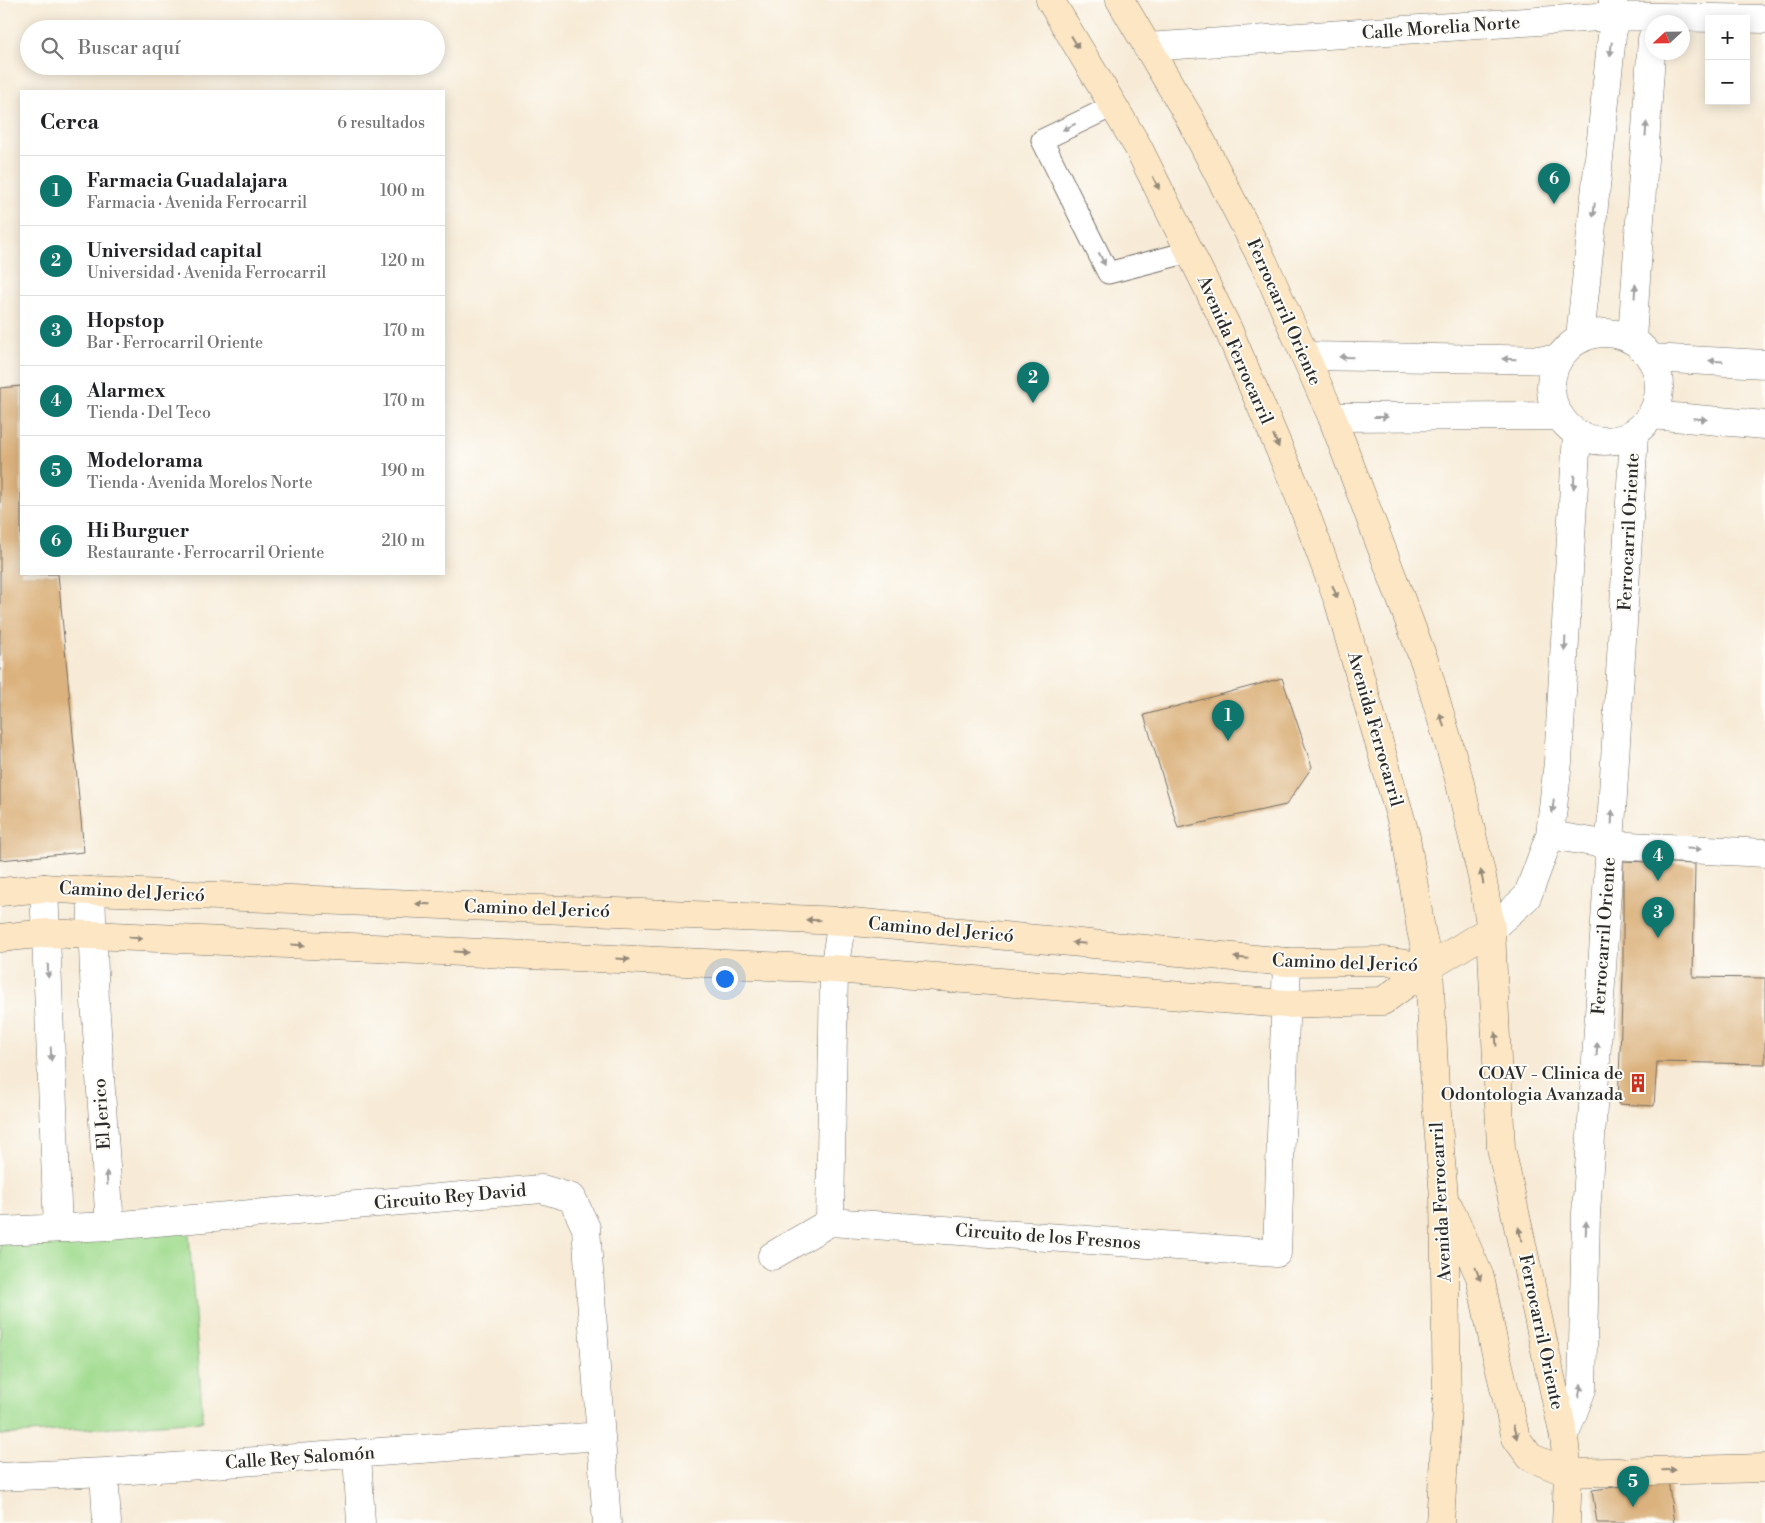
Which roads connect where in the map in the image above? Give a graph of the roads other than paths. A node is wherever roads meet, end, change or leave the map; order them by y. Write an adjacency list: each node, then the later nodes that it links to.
1 (1050, 0): 9 (main road, Avenida Ferrocarril, one-way to 9)
2 (1120, 0): 7 (main road, Ferrocarril Oriente)
3 (1614, 8): 4 (street, Calle Morelia Norte); 7 (street, Calle Morelia Norte); 11 (street, one-way to 11)
4 (1645, 17)
5 (1690, 19): 6 (street, Calle Morelia Norte)
6 (1765, 19)
7 (1147, 48): 13 (main road, Ferrocarril Oriente)
8 (1652, 60): 12 (street, one-way to 8)
9 (1113, 106): 10 (main road, Avenida Ferrocarril, one-way to 10); 10 (lane, one-way to 10)
10 (1189, 252): 32 (main road, Avenida Ferrocarril, one-way to 32)
11 (1580, 338): 12 (street); 14 (street)
12 (1641, 349): 15 (street, one-way to 12); 17 (street)
13 (1305, 356): 14 (street, one-way to 13); 16 (main road, Ferrocarril Oriente)
14 (1558, 360): 18 (street)
15 (1765, 364)
16 (1332, 417): 18 (street, one-way to 18); 27 (main road, Ferrocarril Oriente, one-way to 16)
17 (1643, 424): 18 (street); 19 (street, one-way to 19); 21 (street, Ferrocarril Oriente, one-way to 17)
18 (1568, 425): 20 (street, one-way to 20)
19 (1765, 425)
20 (1550, 835): 21 (street); 27 (street)
21 (1610, 845): 22 (street, one-way to 22); 42 (street, Ferrocarril Oriente, one-way to 21)
22 (1765, 853)
23 (44, 888): 24 (main road, Camino del Jericó); 25 (main road, Camino del Jericó); 28 (street)
24 (91, 891): 26 (main road, Camino del Jericó, one-way to 24); 29 (street, El Jerico)
25 (0, 892)
26 (842, 921): 31 (main road, Camino del Jericó, one-way to 26); 33 (street)
27 (1491, 929): 32 (main road); 42 (main road, Ferrocarril Oriente, one-way to 27)
28 (47, 933): 29 (main road, Camino del Jericó); 30 (main road, Camino del Jericó); 38 (street, one-way to 38)
29 (93, 936): 33 (main road, Camino del Jericó, one-way to 33); 37 (street, El Jerico, one-way to 29)
30 (0, 938)
31 (1287, 962): 32 (main road, Camino del Jericó); 34 (street, Circuito de los Fresnos)
32 (1429, 967): 34 (main road, Camino del Jericó); 35 (main road, Avenida Ferrocarril)
33 (834, 969): 34 (main road, Camino del Jericó); 36 (street)
34 (1286, 1004): 36 (street, Circuito de los Fresnos)
35 (1444, 1197): 46 (main road, one-way to 46); 51 (main road, Avenida Ferrocarril)
36 (830, 1222): 40 (street)
37 (110, 1226): 38 (street, Circuito Rey David); 41 (street, Circuito Rey David)
38 (58, 1228): 39 (street, Circuito Rey David)
39 (0, 1231)
40 (772, 1256)
41 (600, 1436): 43 (street, Calle Rey Salomón); 50 (street, Circuito Rey David)
42 (1564, 1436): 46 (main road, Ferrocarril Oriente)
43 (357, 1454): 45 (street, Calle Rey Salomón); 49 (street)
44 (1765, 1468): 46 (main road, one-way to 44)
45 (104, 1472): 47 (street, Calle Rey Salomón); 48 (street)
46 (1568, 1473): 52 (main road, Ferrocarril Oriente)
47 (0, 1477)
48 (107, 1523)
49 (361, 1523)
50 (607, 1523)
51 (1440, 1523)
52 (1566, 1523)

